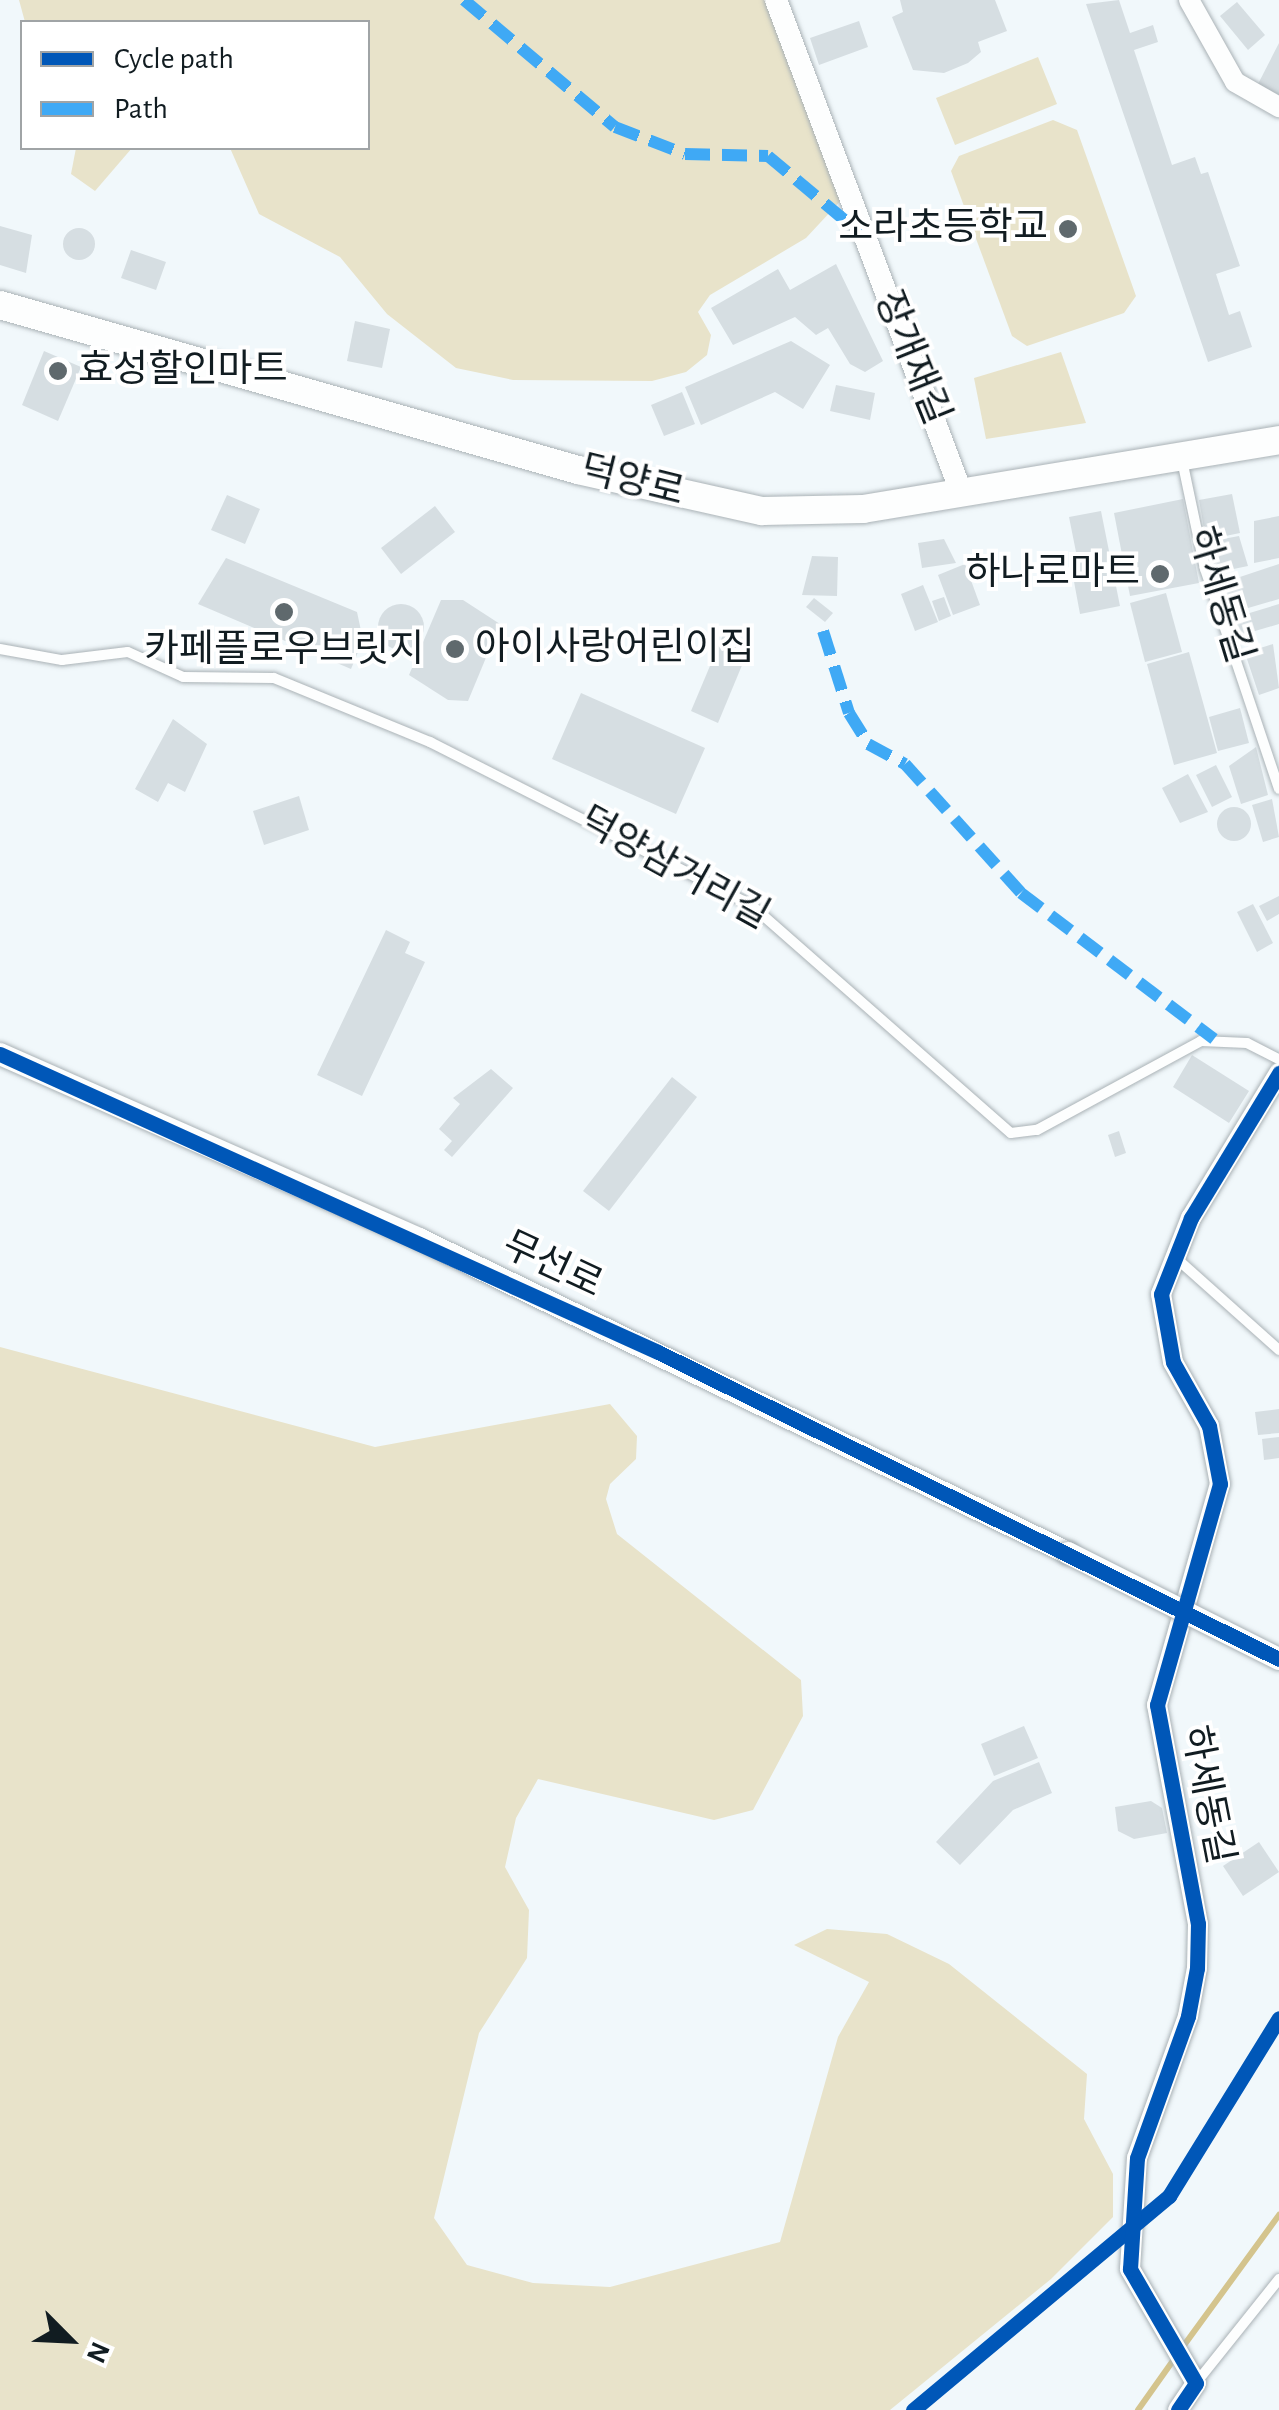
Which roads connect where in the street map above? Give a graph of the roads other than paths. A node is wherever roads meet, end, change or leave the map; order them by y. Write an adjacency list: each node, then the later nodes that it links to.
1 (776, 0): 7 (street, 장개재길)
2 (1189, 0): 3 (street)
3 (1279, 107)
4 (0, 305): 7 (main road, 덕양로)
5 (1279, 440): 6 (main road, 덕양로)
6 (1182, 457): 7 (main road, 덕양로); 9 (lane, 하세동길)
7 (961, 492)
8 (0, 649): 11 (lane, 덕양삼거리길)
9 (1279, 789)
10 (0, 1054): 15 (street, 무선로, bridge)
11 (1279, 1059)
12 (1279, 1073): 13 (street, 하세동길)
13 (1174, 1256): 14 (lane); 17 (street, 하세동길)
14 (1279, 1350)
15 (1279, 1659)
16 (1279, 2279): 17 (lane)
17 (1194, 2378): 18 (street)
18 (1178, 2410)

